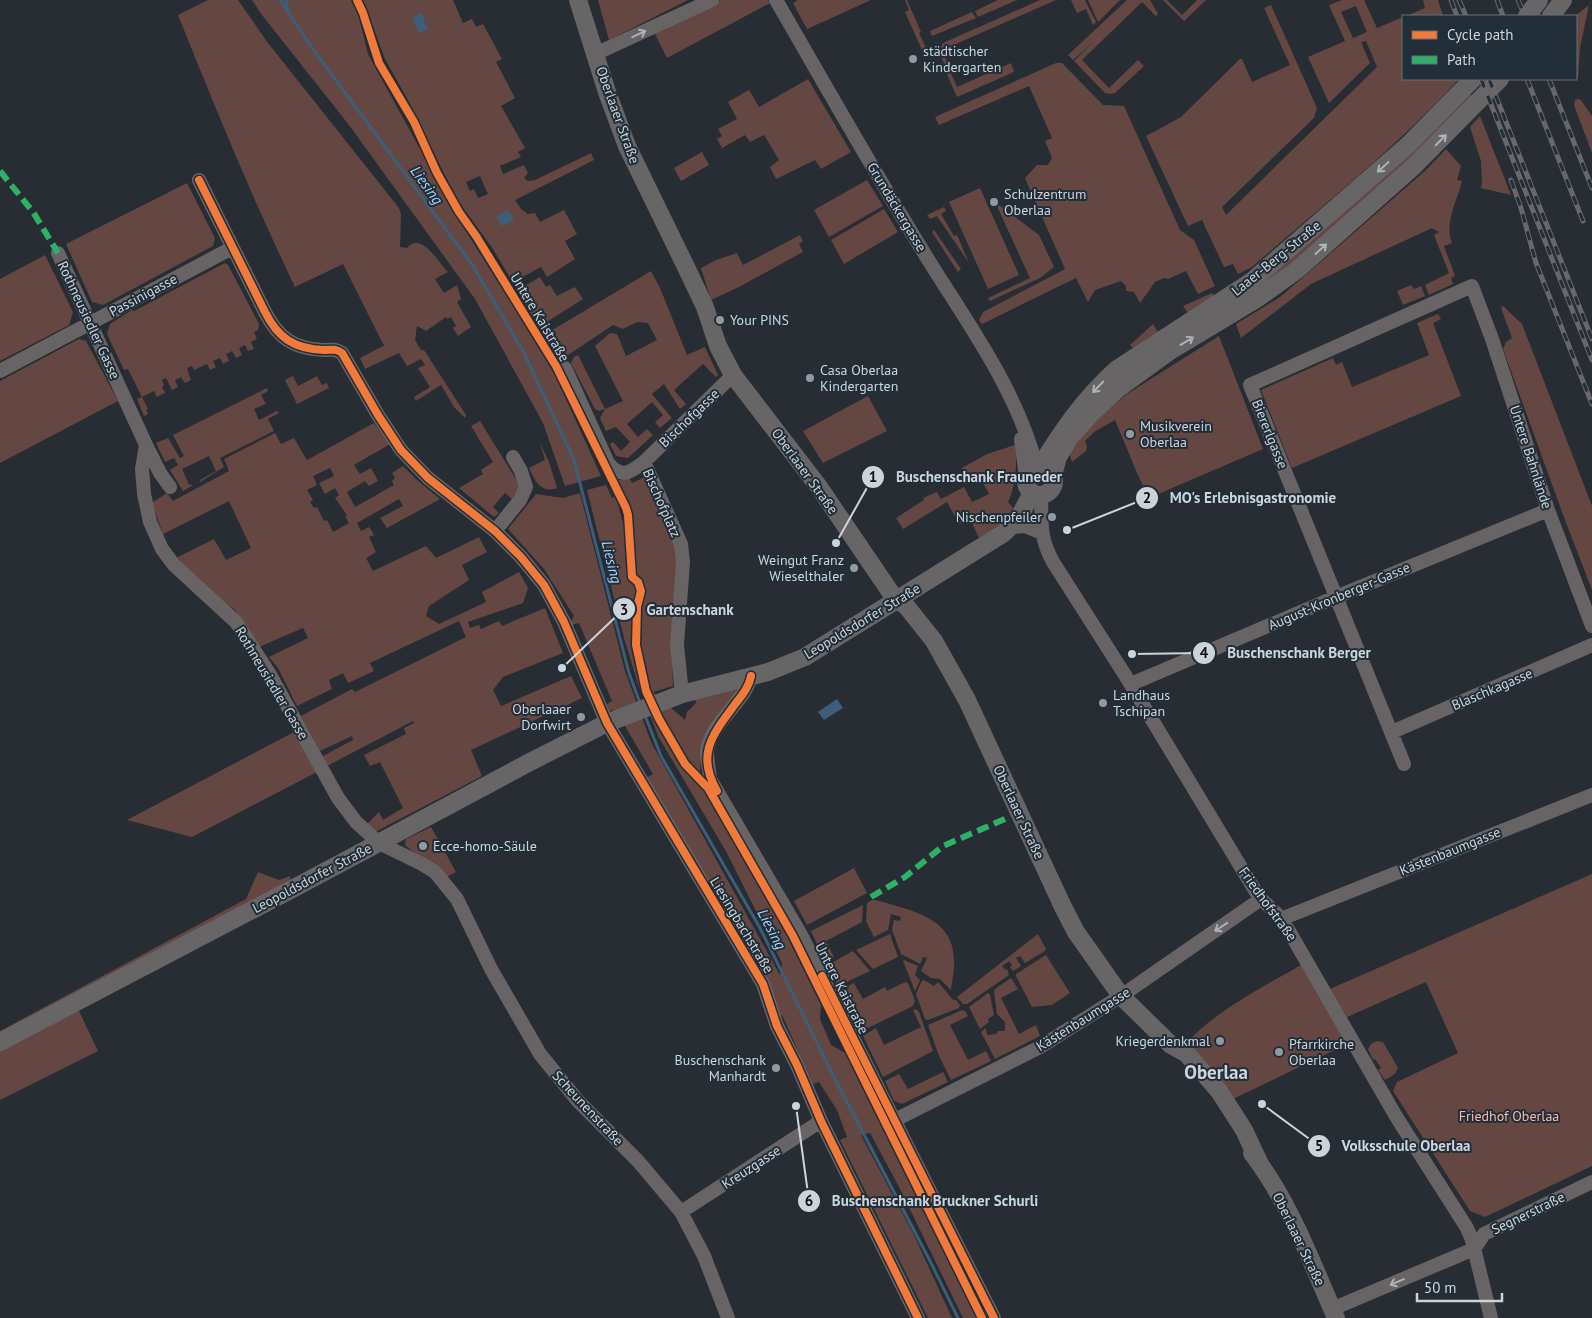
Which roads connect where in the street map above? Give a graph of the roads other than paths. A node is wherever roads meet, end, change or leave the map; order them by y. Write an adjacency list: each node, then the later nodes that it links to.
1 (578, 0): 8 (main road, Oberlaaer Straße)
2 (712, 0): 8 (street, one-way to 2)
3 (776, 0): 19 (street, Grundäckergasse)
4 (1539, 0): 6 (main road)
5 (1563, 0): 7 (main road)
6 (1527, 15)
7 (1552, 15)
8 (595, 54): 18 (main road, Oberlaaer Straße)
9 (1499, 80): 25 (main road, Laaer-Berg-Straße, one-way to 9)
10 (1470, 82): 22 (main road, Laaer-Berg-Straße, one-way to 22)
11 (199, 180): 12 (street)
12 (232, 248): 15 (street, Passinigasse); 30 (street, Liesingbachstraße)
13 (58, 252): 15 (street, Rothneusiedler Gasse)
14 (1472, 286): 28 (street, Untere Bahnlände); 32 (street, Biererlgasse)
15 (91, 323): 17 (street, Passinigasse); 21 (street, Rothneusiedler Gasse)
16 (565, 368): 24 (street, Untere Kaistraße)
17 (0, 371)
18 (734, 375): 24 (street, Bischofgasse); 33 (main road, Oberlaaer Straße)
19 (1018, 414): 20 (street, Grundäckergasse); 25 (street, Grundäckergasse)
20 (1029, 440): 22 (street); 25 (street, Grundäckergasse)
21 (146, 446): 26 (street); 43 (street, Rothneusiedler Gasse)
22 (1051, 450): 25 (main road, Laaer-Berg-Straße)
23 (513, 457): 30 (street)
24 (644, 462): 38 (street, Bischofplatz)
25 (1039, 472): 27 (main road); 27 (main road)
26 (170, 488)
27 (1037, 494): 29 (main road, Leopoldsdorfer Straße); 31 (street, Friedhofstraße)
28 (1548, 510): 32 (street, August-Kronberger-Gasse); 34 (street, Untere Bahnlände)
29 (1012, 527): 31 (street); 33 (main road, Leopoldsdorfer Straße)
30 (495, 531): 39 (street, Liesingbachstraße)
31 (1042, 533): 37 (street, Friedhofstraße)
32 (1336, 597): 37 (street, August-Kronberger-Gasse); 40 (street, Biererlgasse)
33 (899, 600): 36 (main road, Leopoldsdorfer Straße); 46 (main road, Oberlaaer Straße)
34 (1592, 626)
35 (1592, 645): 40 (street, Blaschkagasse)
36 (751, 676): 38 (main road, Leopoldsdorfer Straße); 48 (street, Untere Kaistraße)
37 (1131, 684): 44 (street, Friedhofstraße)
38 (682, 694): 39 (main road, Leopoldsdorfer Straße)
39 (606, 724): 43 (main road, Leopoldsdorfer Straße); 49 (street, Liesingbachstraße)
40 (1392, 732): 41 (street, Biererlgasse)
41 (1404, 764)
42 (1592, 795): 45 (street, Kästenbaumgasse)
43 (379, 843): 47 (main road, Leopoldsdorfer Straße); 51 (street, Scheunenstraße)
44 (1261, 899): 45 (street, Friedhofstraße); 46 (street, Kästenbaumgasse, one-way to 46)
45 (1281, 919): 52 (street, Friedhofstraße)
46 (1121, 996): 48 (street, Kästenbaumgasse); 53 (main road, Oberlaaer Straße)
47 (0, 1042)
48 (895, 1120): 56 (street, Untere Kaistraße)
49 (821, 1121): 51 (street, Kreuzgasse); 55 (street, Liesingbachstraße)
50 (1592, 1182): 52 (street, Segnerstraße)
51 (681, 1212): 54 (street, Scheunenstraße)
52 (1474, 1249): 53 (street, Segnerstraße, one-way to 53); 57 (street, Friedhofstraße)
53 (1334, 1314)
54 (728, 1318)
55 (918, 1318)
56 (994, 1318)
57 (1491, 1318)

